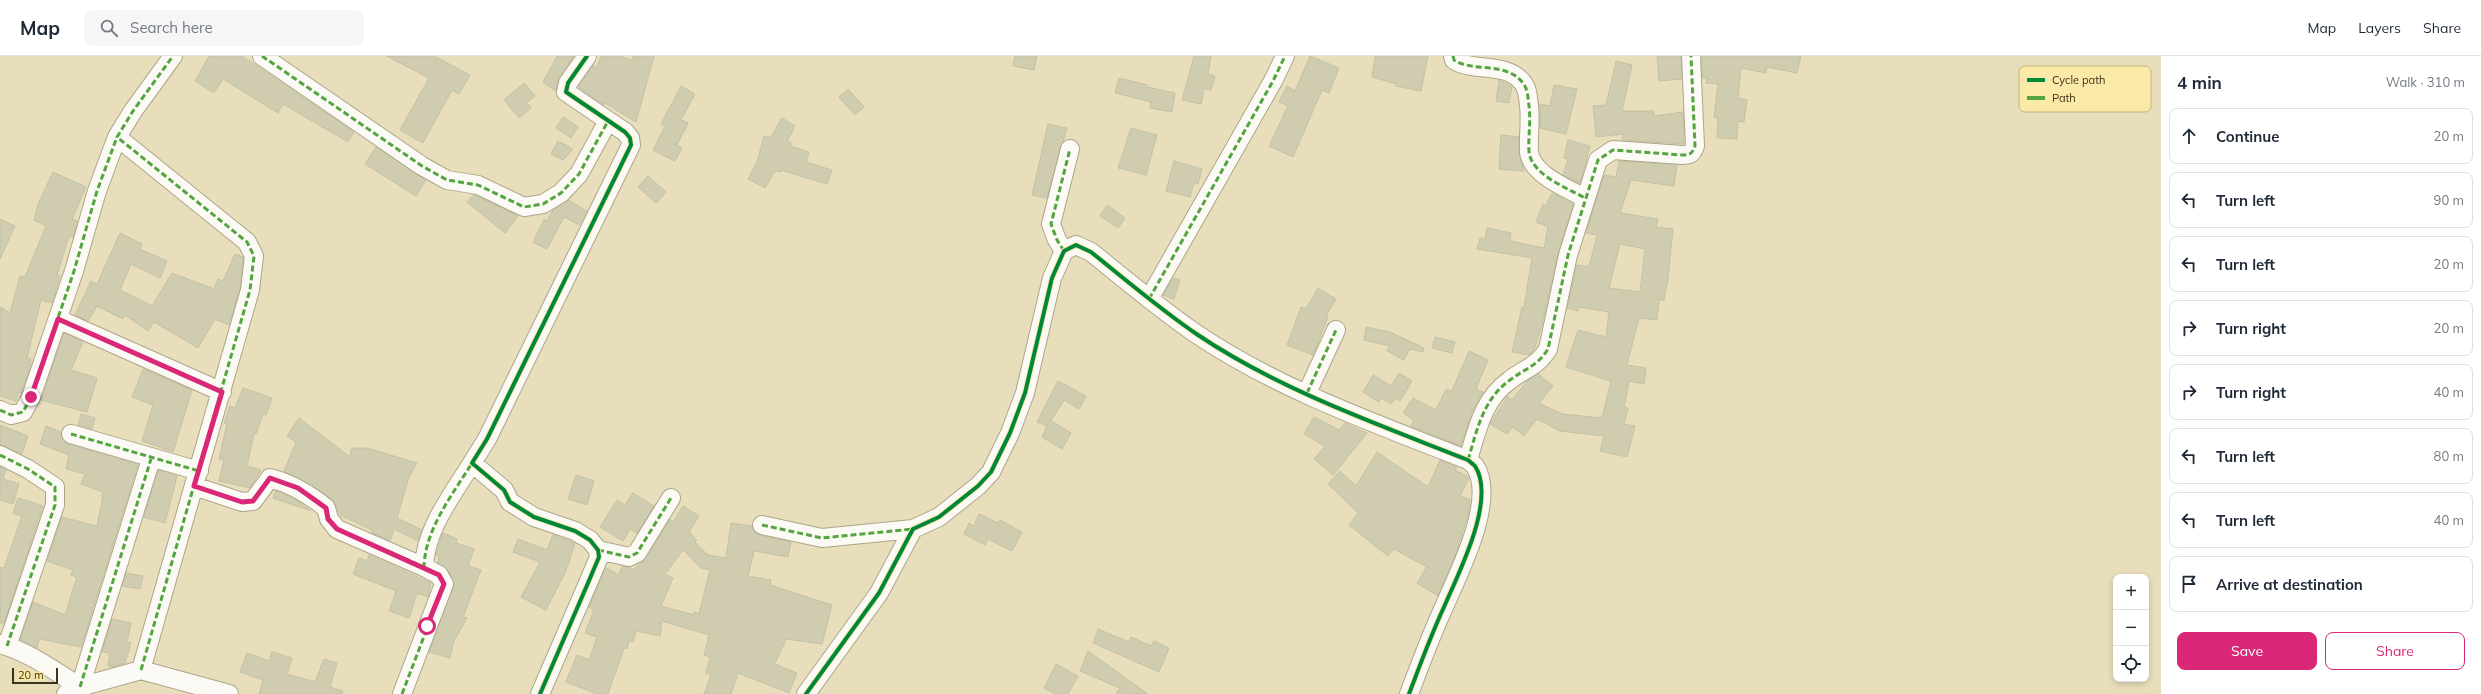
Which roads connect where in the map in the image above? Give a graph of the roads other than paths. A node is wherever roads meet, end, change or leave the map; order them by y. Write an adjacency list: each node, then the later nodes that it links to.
1 (172, 56): 8 (street)
2 (262, 56): 7 (street)
3 (586, 56): 7 (street)
4 (1286, 56): 12 (street)
5 (1454, 56): 10 (street)
6 (1691, 56): 10 (street)
7 (608, 121): 22 (street)
8 (118, 137): 13 (street); 15 (street)
9 (1070, 149): 11 (street)
10 (1585, 198): 21 (street)
11 (1064, 250): 12 (street); 26 (street)
12 (1149, 298): 16 (street)
13 (58, 319): 15 (street); 17 (street)
14 (1336, 330): 16 (street)
15 (222, 392): 23 (street)
16 (1307, 393): 21 (street)
17 (0, 410)
18 (71, 434): 20 (street)
19 (0, 454): 29 (street)
20 (151, 459): 23 (street); 31 (street)
21 (1468, 460): 36 (street)
22 (472, 463): 27 (street); 28 (street)
23 (197, 478): 28 (street); 30 (street)
24 (671, 498): 27 (street)
25 (762, 525): 26 (street)
26 (912, 529): 35 (street)
27 (598, 550): 34 (street)
28 (424, 567): 33 (street)
29 (3, 645): 31 (street)
30 (141, 670): 31 (street); 32 (street)
31 (73, 690)
32 (229, 694)
33 (402, 694)
34 (540, 694)
35 (806, 694)
36 (1409, 694)

